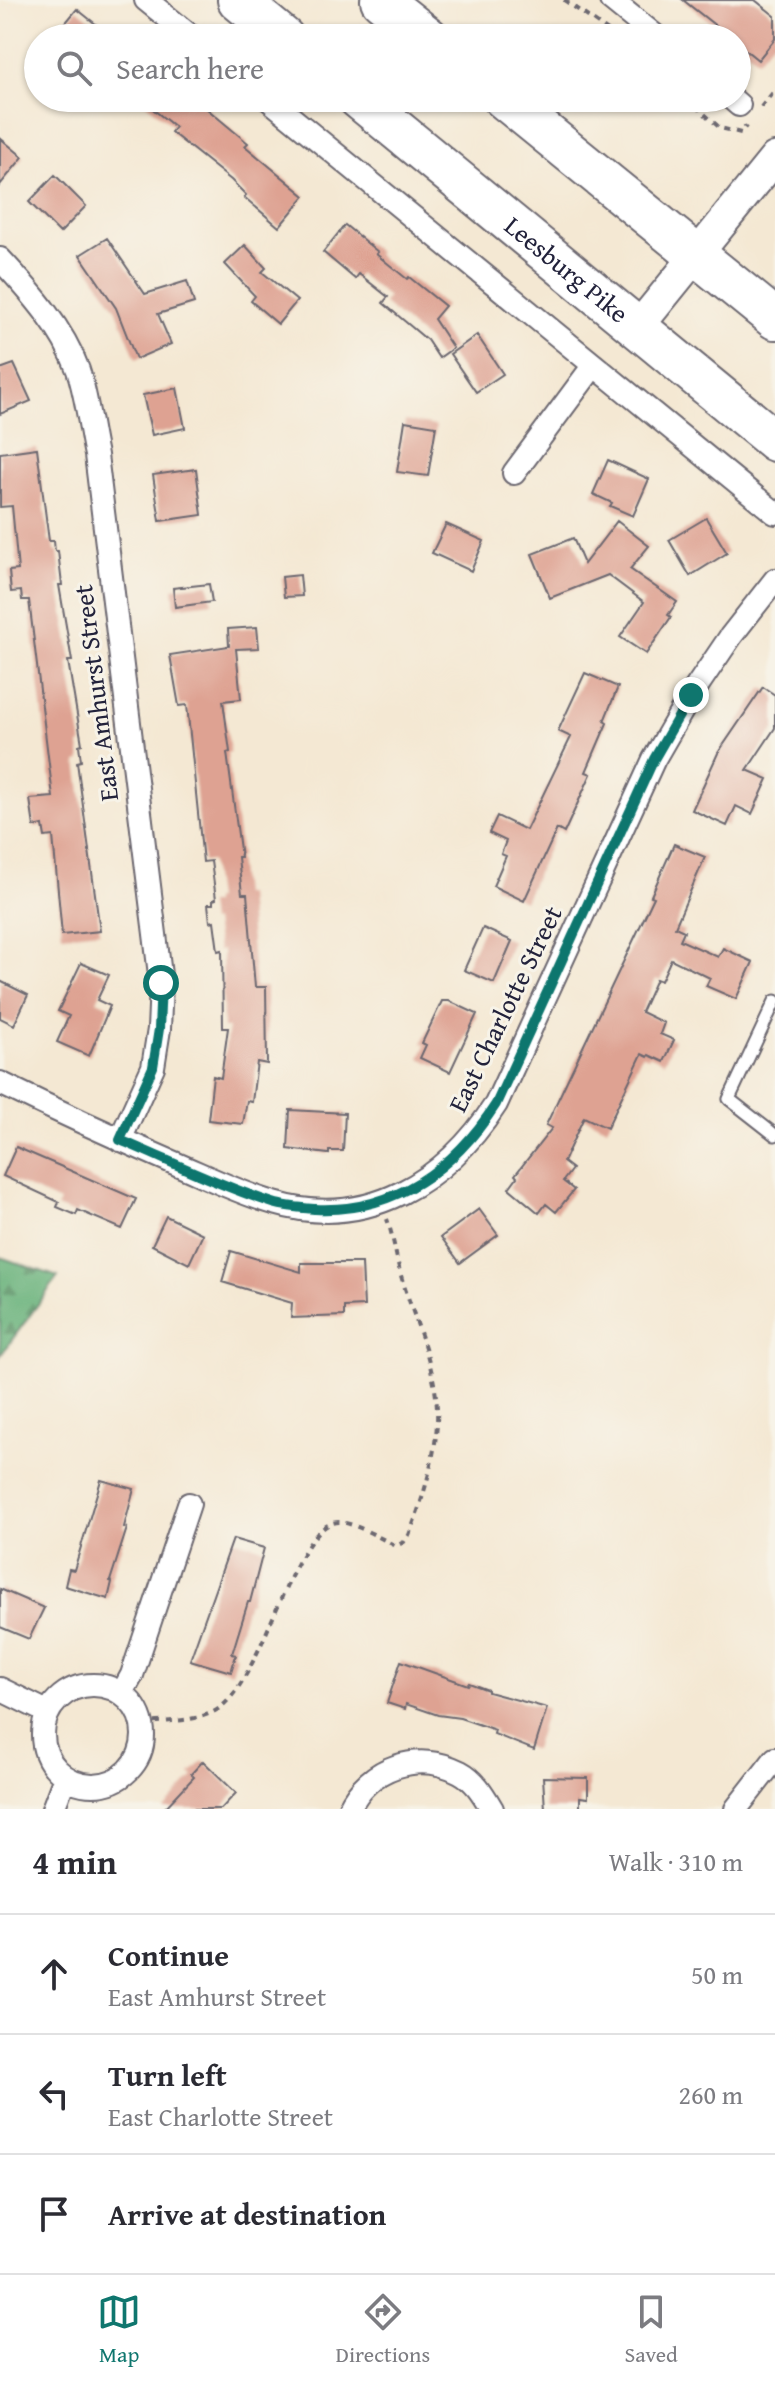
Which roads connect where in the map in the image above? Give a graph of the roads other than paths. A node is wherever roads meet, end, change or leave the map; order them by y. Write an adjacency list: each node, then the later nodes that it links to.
1 (146, 0): 5 (street)
2 (238, 0): 6 (highway)
3 (381, 0): 7 (highway)
4 (611, 0): 8 (street)
5 (176, 24)
6 (267, 24)
7 (411, 24)
8 (641, 24)
9 (284, 112): 17 (street)
10 (375, 112): 16 (highway, Leesburg Pike)
11 (520, 112): 13 (highway)
12 (775, 158): 13 (street)
13 (694, 254): 15 (highway); 16 (street)
14 (0, 259): 25 (street, East Amhurst Street)
15 (775, 319)
16 (638, 327): 18 (highway, Leesburg Pike)
17 (594, 365): 19 (street); 20 (street)
18 (775, 441)
19 (514, 473)
20 (775, 513)
21 (775, 580): 25 (street, East Charlotte Street)
22 (775, 1001): 24 (lane)
23 (0, 1083): 25 (street, East Charlotte Street)
24 (775, 1135)
25 (120, 1140)
26 (189, 1504): 28 (street)
27 (0, 1689): 29 (street)
28 (122, 1693): 29 (street); 31 (street)
29 (47, 1712): 31 (street)
30 (775, 1759): 35 (street)
31 (65, 1777): 32 (street)
32 (53, 1809)
33 (349, 1809): 34 (street)
34 (492, 1809)
35 (736, 1809)

